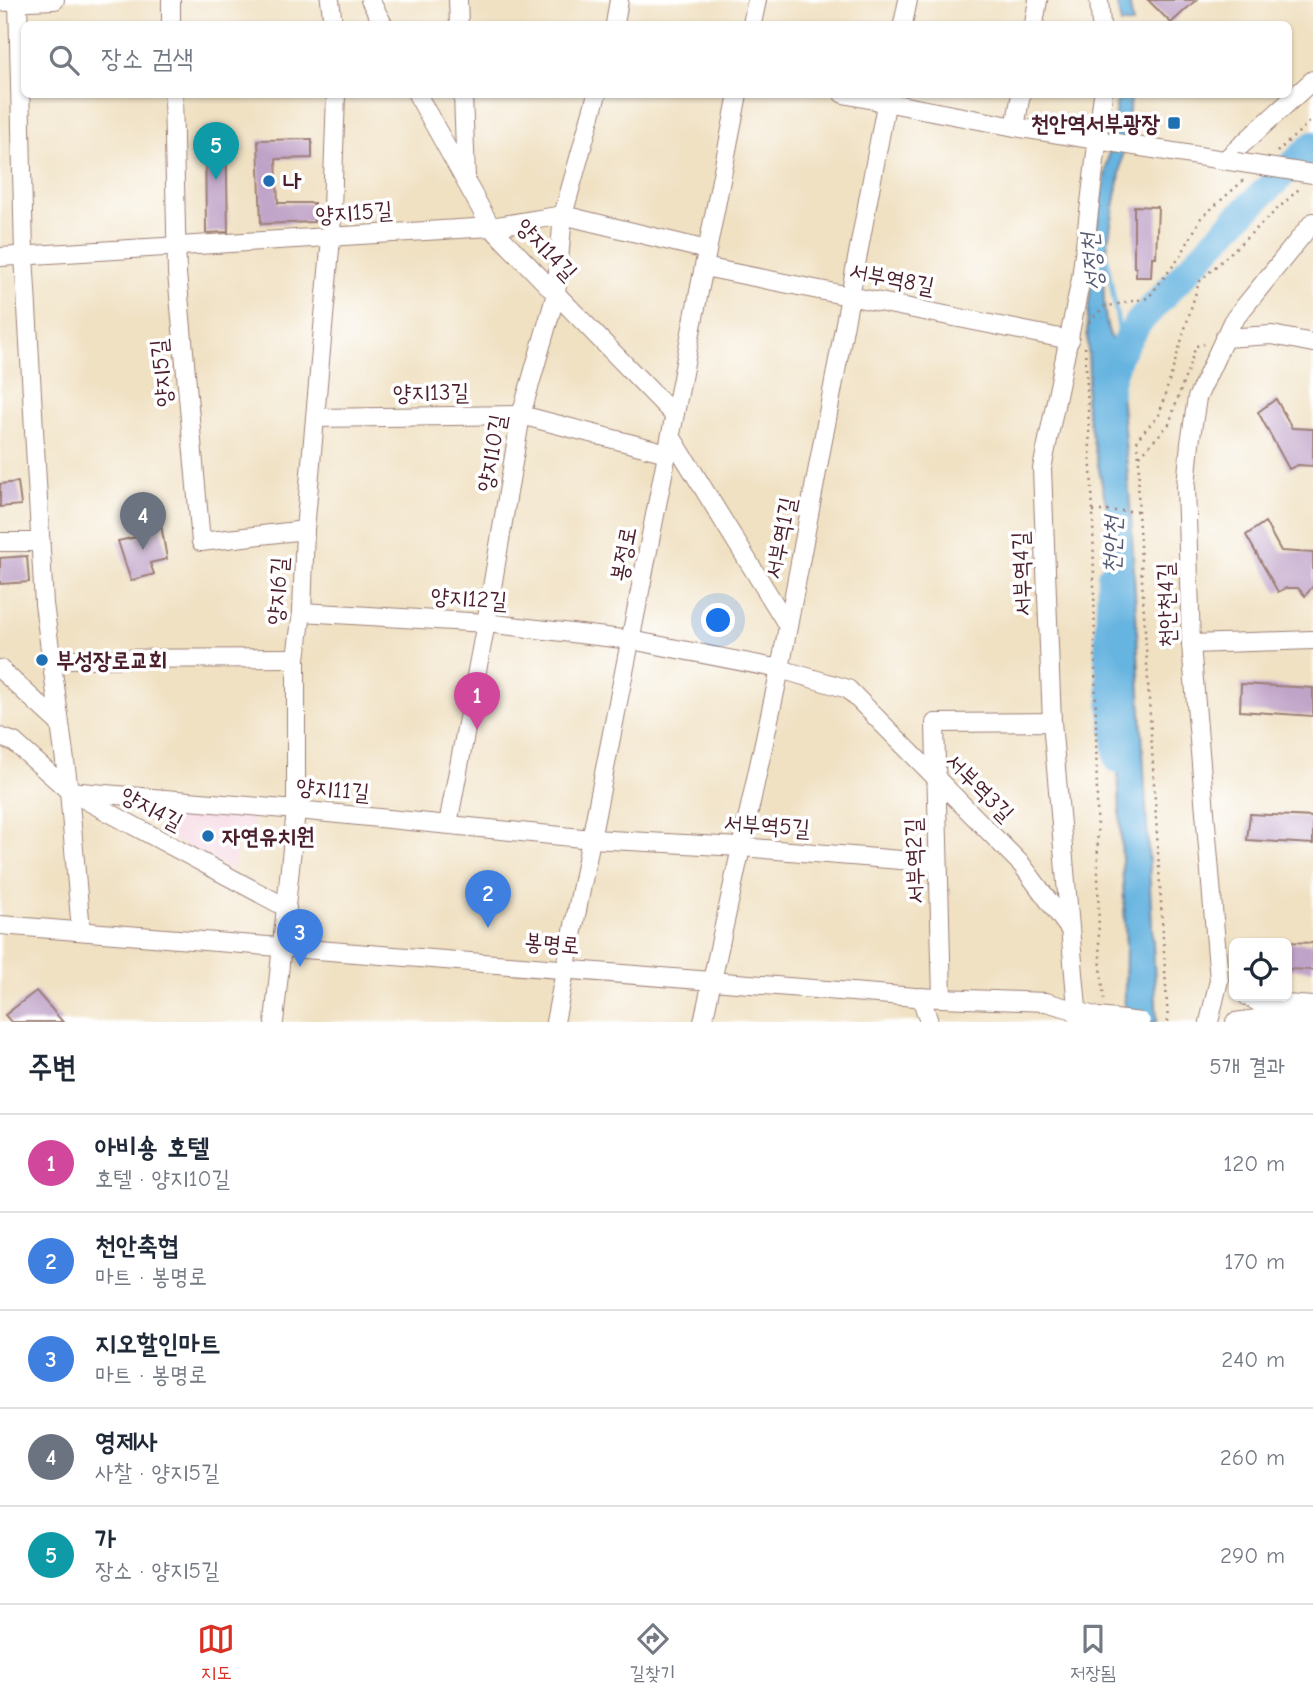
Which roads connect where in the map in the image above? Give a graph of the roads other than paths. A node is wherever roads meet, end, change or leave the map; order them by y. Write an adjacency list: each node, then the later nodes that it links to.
1 (55, 0): 11 (street)
2 (171, 0): 12 (street)
3 (330, 0): 13 (street)
4 (370, 0): 14 (street)
5 (458, 0): 15 (street)
6 (619, 0): 16 (street)
7 (757, 0): 17 (street)
8 (908, 0): 18 (street)
9 (1038, 0): 19 (street)
10 (1099, 0): 20 (street)
11 (12, 1): 41 (street)
12 (171, 21)
13 (333, 21)
14 (381, 21)
15 (460, 21)
16 (616, 21)
17 (753, 21)
18 (904, 21)
19 (1034, 21)
20 (1101, 21)
21 (1313, 80): 33 (street)
22 (173, 98): 40 (street, 양지5길)
23 (336, 98): 39 (street, 양지6길)
24 (419, 98): 35 (street, 양지14길)
25 (463, 98): 35 (street)
26 (596, 98): 36 (street, 양지10길)
27 (737, 98): 43 (street, 봉정로)
28 (1020, 98): 31 (street)
29 (1103, 98): 32 (street, 서부역4길)
30 (887, 99): 31 (street); 45 (street, 서부역1길)
31 (1015, 127): 32 (street)
32 (1099, 141): 33 (street); 46 (street, 서부역4길)
33 (1230, 161): 34 (street, bridge)
34 (1313, 174)
35 (466, 181): 38 (street, 양지14길)
36 (563, 215): 38 (street, 양지15길); 43 (street, 양지15길); 44 (street, 양지10길)
37 (1313, 222): 47 (street, 천안천4길)
38 (491, 227): 39 (street, 양지15길); 44 (street, 양지14길)
39 (331, 238): 40 (street, 양지15길); 51 (street, 양지6길)
40 (176, 247): 41 (street, 양지15길); 53 (street, 양지5길)
41 (24, 255): 42 (street, 양지15길); 55 (street)
42 (0, 257)
43 (706, 259): 45 (street, 서부역8길); 50 (street, 봉정로)
44 (556, 294): 49 (street, 양지10길); 50 (street, 양지14길)
45 (850, 295): 46 (street, 서부역8길); 58 (street, 서부역1길)
46 (1079, 336): 67 (street, 서부역4길)
47 (1224, 338): 48 (street); 61 (street, 천안천4길)
48 (1313, 344)
49 (521, 415): 51 (street, 양지13길); 52 (street, 양지13길); 57 (street, 양지10길)
50 (674, 415): 52 (street, 봉정로)
51 (316, 418): 53 (street, 양지6길)
52 (669, 444): 58 (street); 59 (street, 봉정로)
53 (305, 530): 56 (street, 양지6길)
54 (0, 541): 55 (street)
55 (41, 542): 63 (street)
56 (302, 612): 57 (street, 양지12길); 62 (street, 양지6길)
57 (486, 623): 59 (street, 양지12길); 73 (street, 양지10길)
58 (788, 625): 65 (street, 서부역1길)
59 (631, 640): 65 (street, 양지12길); 74 (street, 봉정로)
60 (1313, 640): 61 (street)
61 (1191, 644): 84 (street, 천안천4길)
62 (296, 657): 63 (street); 72 (street, 양지6길)
63 (51, 659): 68 (street)
64 (0, 669): 68 (street)
65 (780, 669): 66 (street, 양지12길); 75 (street, 서부역1길)
66 (848, 689): 70 (street, 서부역3길)
67 (1052, 722): 70 (street, 서부역2길); 79 (street, 서부역4길)
68 (59, 723): 71 (street)
69 (0, 737): 71 (street, 양지4길)
70 (936, 777): 76 (street, 서부역2길); 79 (street, 서부역3길)
71 (69, 791): 72 (street, 양지11길); 77 (street, 양지4길); 80 (street)
72 (296, 810): 73 (street, 양지11길); 77 (street, 양지6길)
73 (448, 824): 74 (street, 양지11길)
74 (592, 839): 75 (street, 서부역5길); 82 (street, 봉정로)
75 (740, 847): 76 (street, 서부역5길); 83 (street, 서부역1길)
76 (939, 863): 86 (street, 서부역2길)
77 (287, 908): 81 (street, 양지6길)
78 (0, 925): 80 (street, 봉명로)
79 (1068, 927): 89 (street, 서부역4길)
80 (81, 931): 81 (street, 봉명로)
81 (283, 947): 82 (street, 봉명로); 91 (street, 양지6길)
82 (566, 969): 83 (street, 봉명로); 92 (street, 봉정로)
83 (712, 981): 85 (street, 봉명로); 93 (street, 서부역1길)
84 (1227, 984): 96 (street, 천안천4길)
85 (921, 997): 86 (street, 봉명로); 94 (street)
86 (942, 998): 89 (street, 봉명로)
87 (1256, 1001): 88 (street)
88 (1313, 1006)
89 (1077, 1016): 95 (street, 봉명로, bridge)
90 (1313, 1021): 97 (street)
91 (274, 1022)
92 (555, 1022)
93 (703, 1022)
94 (929, 1022)
95 (1142, 1022)
96 (1209, 1022)
97 (1235, 1022)

